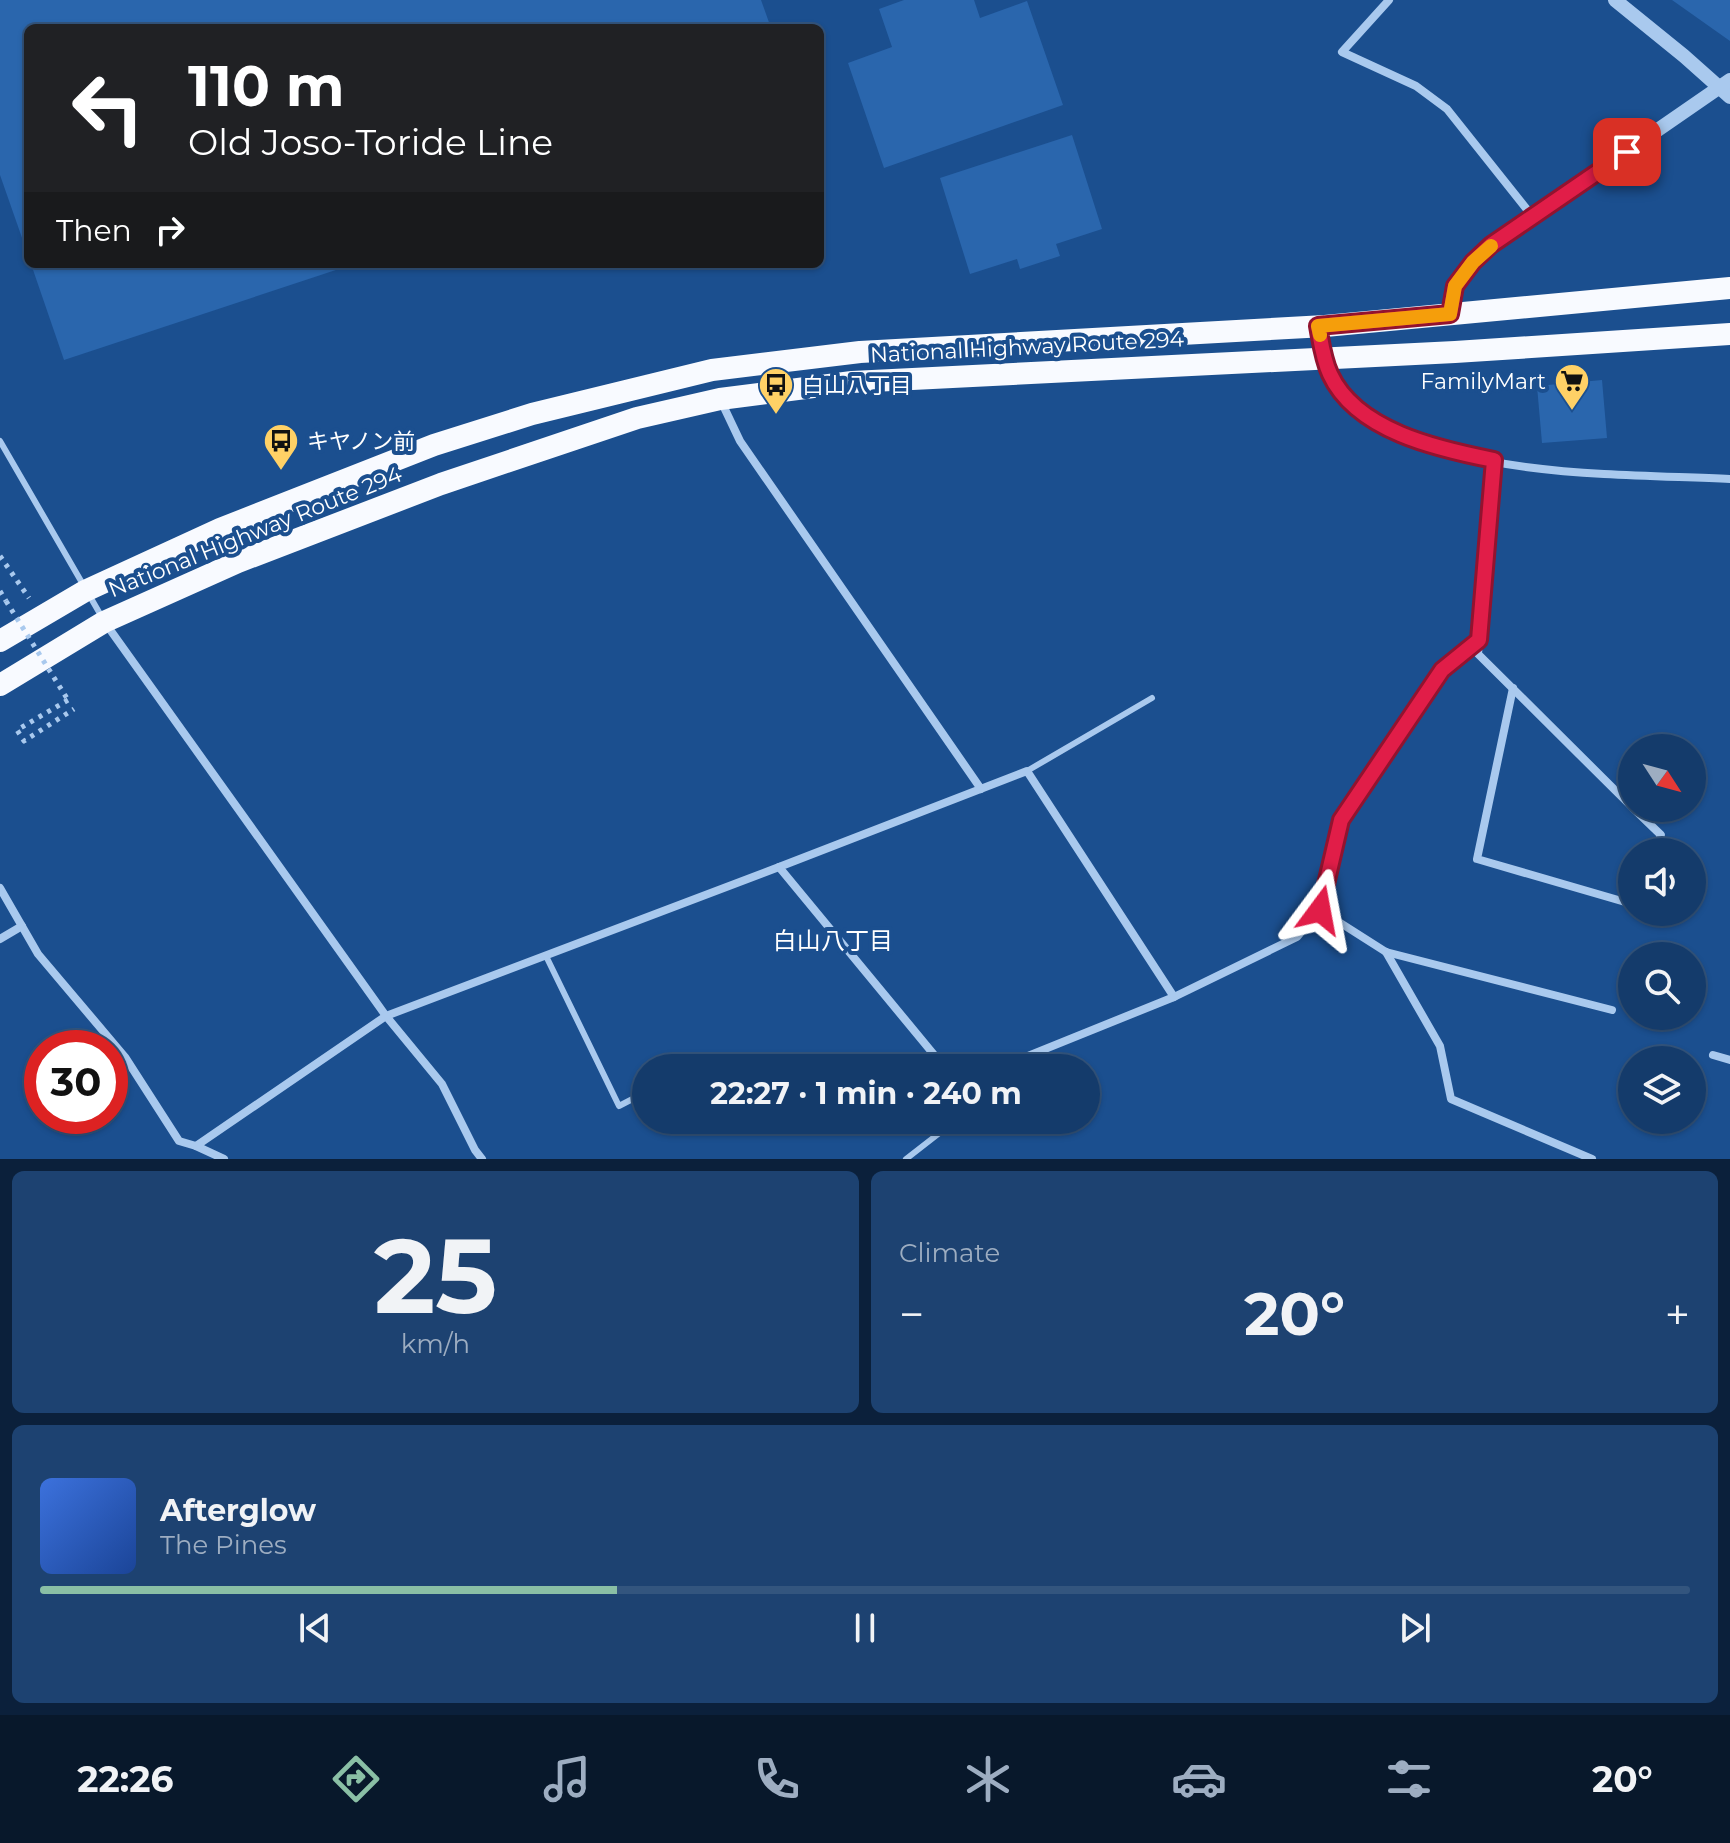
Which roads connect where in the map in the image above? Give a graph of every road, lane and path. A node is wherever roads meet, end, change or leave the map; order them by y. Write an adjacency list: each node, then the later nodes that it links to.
1 (1389, 0): 4 (street)
2 (1615, 0): 3 (street)
3 (1727, 88): 4 (street)
4 (1533, 217): 6 (street)
5 (1730, 288): 6 (highway, National Highway Route 294)
6 (1450, 314): 7 (highway, National Highway Route 294)
7 (1318, 326): 9 (street); 17 (highway, National Highway Route 294)
8 (1730, 334): 9 (highway, National Highway Route 294)
9 (1324, 359): 10 (highway, National Highway Route 294); 12 (street)
10 (720, 399): 18 (highway, National Highway Route 294); 26 (street)
11 (0, 441): 17 (lane)
12 (1494, 460): 13 (street); 19 (street)
13 (1730, 479)
14 (0, 556): 15 (path)
15 (22, 586)
16 (0, 591): 24 (path, bridge)
17 (85, 591): 18 (lane); 20 (highway, National Highway Route 294)
18 (104, 622): 21 (highway, National Highway Route 294); 40 (street)
19 (1479, 640): 22 (street); 33 (street)
20 (0, 641)
21 (0, 685)
22 (1513, 688): 27 (street); 32 (street)
23 (1152, 698): 25 (lane)
24 (74, 709)
25 (1027, 771): 26 (street); 38 (street)
26 (981, 789): 30 (street)
27 (1618, 792)
28 (1648, 822): 29 (street)
29 (1660, 838)
30 (779, 867): 37 (street); 41 (street)
31 (0, 888): 34 (street)
32 (1618, 900)
33 (1320, 910): 36 (street); 38 (street)
34 (22, 926): 35 (street); 47 (street)
35 (0, 939)
36 (1386, 952): 39 (street); 51 (street)
37 (546, 956): 40 (street); 45 (lane)
38 (1174, 997): 42 (street)
39 (1612, 1010)
40 (386, 1016): 47 (street); 49 (street)
41 (933, 1054)
42 (1033, 1054)
43 (1713, 1055): 44 (street)
44 (1730, 1060)
45 (632, 1099)
46 (938, 1134): 50 (lane)
47 (196, 1146): 48 (street)
48 (224, 1159)
49 (482, 1159)
50 (906, 1159)
51 (1592, 1159)

